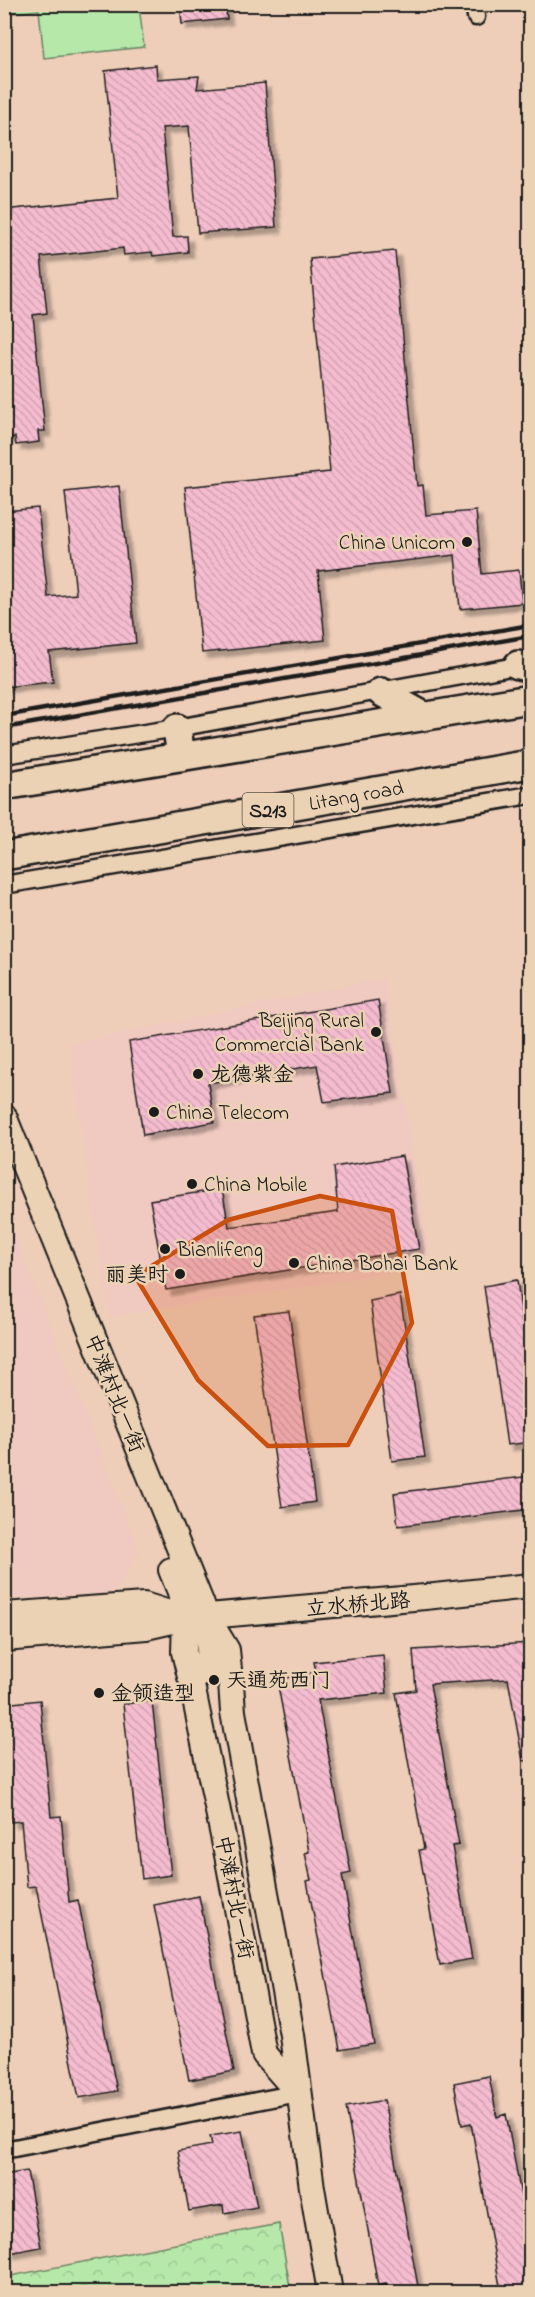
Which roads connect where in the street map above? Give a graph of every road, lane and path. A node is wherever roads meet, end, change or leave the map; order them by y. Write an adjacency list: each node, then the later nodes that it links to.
1 (526, 666): 2 (street)
2 (381, 692): 4 (main road); 5 (street)
3 (531, 699): 4 (main road)
4 (424, 716): 7 (main road)
5 (177, 728): 6 (street); 7 (main road)
6 (4, 755)
7 (181, 757): 9 (main road)
8 (531, 764): 11 (main road, Litang road / S213)
9 (4, 786)
10 (531, 795): 12 (street, Litang road / S213)
11 (4, 856)
12 (4, 885)
13 (4, 1116): 17 (street, 中滩村北一街)
14 (4, 1146): 17 (street, 中滩村北一街)
15 (531, 1586): 17 (street, 立水桥北路)
16 (4, 1615): 17 (street, 立水桥北路)
17 (196, 1617): 18 (street, 立水桥北路); 19 (street, 中滩村北一街); 19 (street)
18 (4, 1639)
19 (211, 1680): 20 (street, 中滩村北一街); 20 (street, 中滩村北一街)
20 (298, 2093): 21 (street); 22 (street, 中滩村北一街)
21 (4, 2150)
22 (330, 2292)

